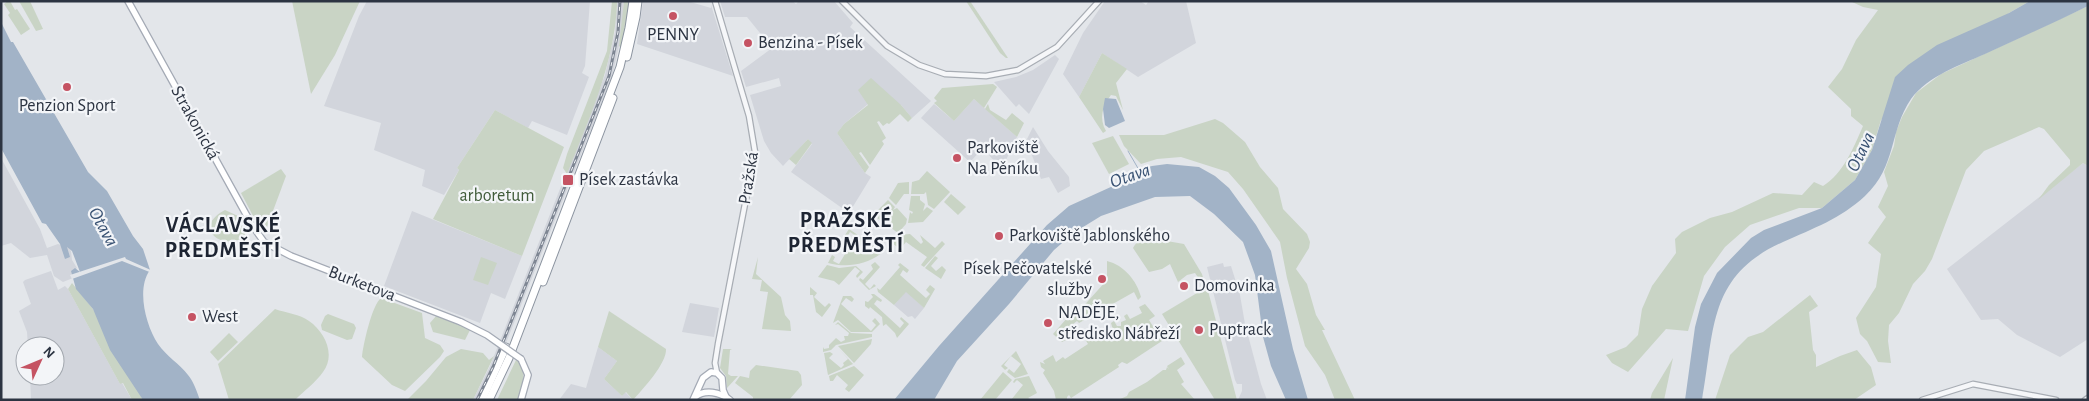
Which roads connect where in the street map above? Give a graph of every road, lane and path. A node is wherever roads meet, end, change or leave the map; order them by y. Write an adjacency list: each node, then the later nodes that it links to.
1 (128, 1): 7 (main road, Strakonická)
2 (633, 1): 18 (highway)
3 (638, 1): 19 (highway)
4 (715, 1): 9 (street, Pražská)
5 (842, 1): 6 (street)
6 (1099, 1)
7 (264, 242): 8 (main road, Burketova, bridge)
8 (506, 347): 17 (highway); 20 (main road, Burketova, bridge)
9 (716, 358): 10 (street, Pražská); 11 (street, Pražská)
10 (708, 373): 11 (main road); 12 (main road)
11 (717, 373): 13 (main road)
12 (702, 381): 14 (main road); 16 (main road)
13 (722, 387): 14 (main road); 15 (main road)
14 (712, 392): 15 (main road); 16 (main road)
15 (728, 398)
16 (693, 399)
17 (482, 400)
18 (489, 400)
19 (494, 400)
20 (521, 400)
21 (1922, 400): 22 (street)
22 (2056, 400)

